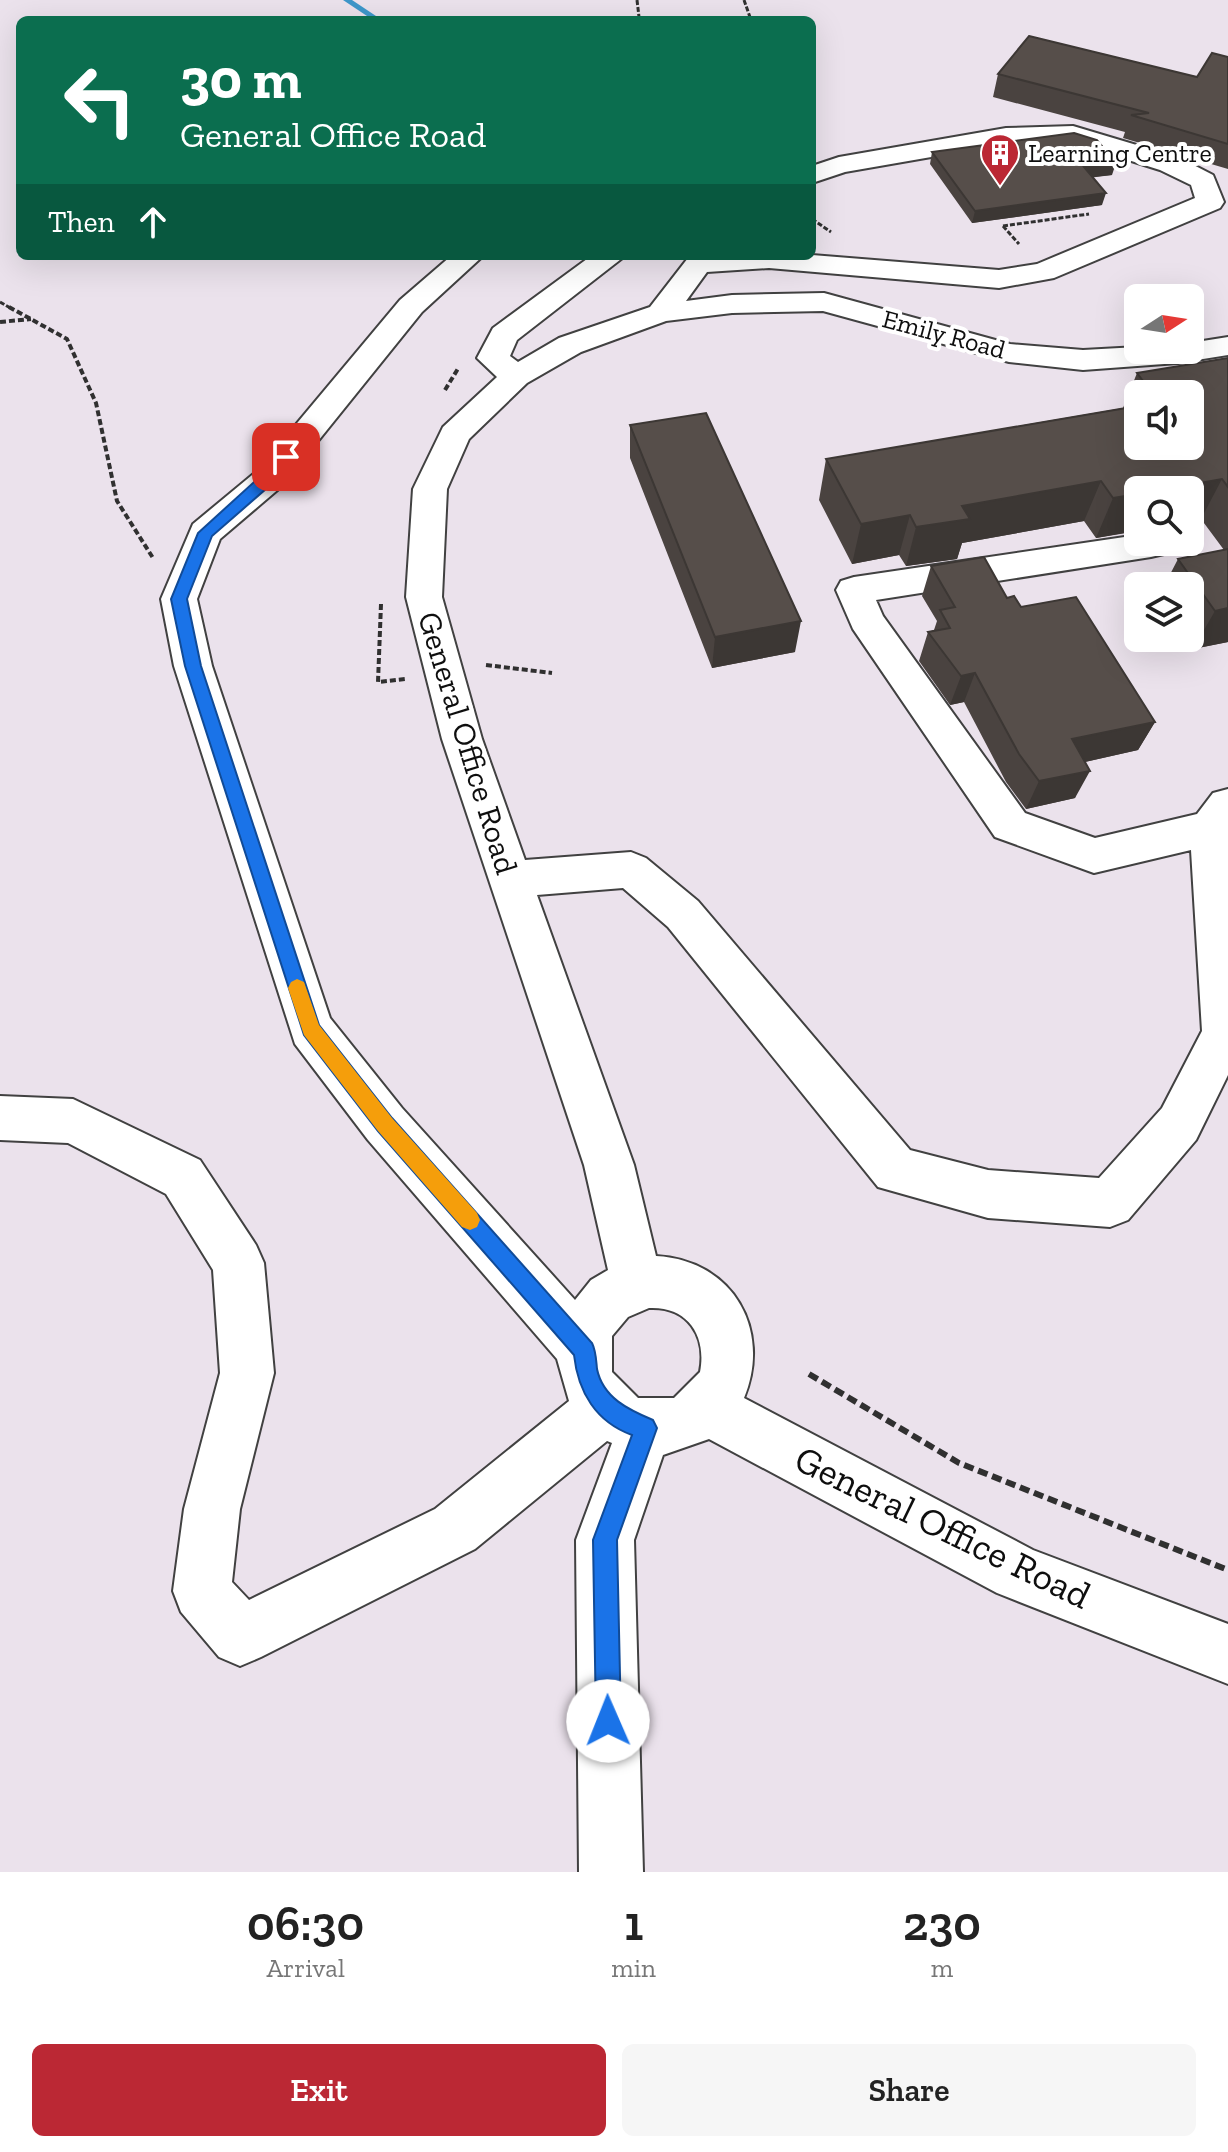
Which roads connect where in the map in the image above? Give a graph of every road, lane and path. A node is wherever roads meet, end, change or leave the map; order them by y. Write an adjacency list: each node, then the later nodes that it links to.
1 (816, 174): 7 (street)
2 (1093, 214): 3 (path)
3 (1003, 226)
4 (463, 260): 15 (street)
5 (605, 260): 13 (street)
6 (755, 260): 9 (street)
7 (778, 260)
8 (0, 302): 10 (path)
9 (661, 313): 12 (street, Emily Road); 13 (street, General Office Road)
10 (32, 319): 11 (path); 15 (path)
11 (0, 322)
12 (1228, 346)
13 (516, 376): 19 (street, General Office Road)
14 (1124, 549): 18 (street)
15 (179, 599): 22 (street)
16 (486, 665): 17 (path)
17 (552, 673)
18 (1219, 817): 19 (street)
19 (510, 879): 21 (street, General Office Road)
20 (0, 1118): 25 (street)
21 (637, 1282): 22 (street); 24 (street)
22 (584, 1350): 25 (street)
23 (809, 1374): 26 (path)
24 (707, 1408): 25 (street); 27 (street, General Office Road)
25 (626, 1417): 28 (street)
26 (1228, 1570)
27 (1228, 1654)
28 (611, 1872)

